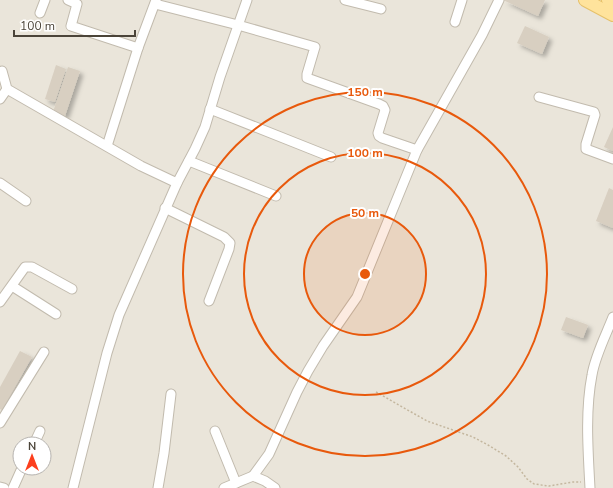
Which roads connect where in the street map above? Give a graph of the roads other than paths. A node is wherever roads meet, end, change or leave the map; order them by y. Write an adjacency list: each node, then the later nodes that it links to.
1 (45, 0): 12 (street)
2 (68, 0): 16 (street)
3 (247, 0): 15 (street)
4 (345, 0): 11 (street)
5 (462, 0): 14 (street)
6 (499, 0): 23 (street)
7 (585, 0): 13 (main road)
8 (608, 0): 10 (main road)
9 (156, 2): 15 (street); 16 (street)
10 (613, 3)
11 (381, 9)
12 (40, 13)
13 (613, 14)
14 (455, 22)
15 (238, 25): 21 (street); 23 (street)
16 (138, 48): 22 (street)
17 (2, 72): 18 (street)
18 (7, 89): 20 (street); 22 (street)
19 (539, 97): 25 (street)
20 (0, 99)
21 (210, 109): 24 (street); 26 (street)
22 (107, 146): 28 (street)
23 (417, 150): 45 (street)
24 (331, 157)
25 (613, 158)
26 (189, 161): 28 (street); 29 (street)
27 (0, 183): 30 (street)
28 (177, 183): 31 (street)
29 (276, 196)
30 (26, 201)
31 (165, 208): 34 (street); 51 (street)
32 (12, 286): 33 (street); 35 (street); 36 (street)
33 (72, 289)
34 (209, 300)
35 (0, 302)
36 (56, 314)
37 (613, 317): 47 (street)
38 (44, 352): 40 (street)
39 (171, 394): 52 (street)
40 (0, 423)
41 (40, 431): 43 (street)
42 (215, 431): 46 (street)
43 (38, 436)
44 (18, 476): 50 (street)
45 (253, 476): 46 (street); 54 (street)
46 (236, 483): 53 (street)
47 (589, 485)
48 (0, 486): 49 (street)
49 (4, 488)
50 (13, 488)
51 (73, 488)
52 (158, 488)
53 (224, 488)
54 (275, 488)

